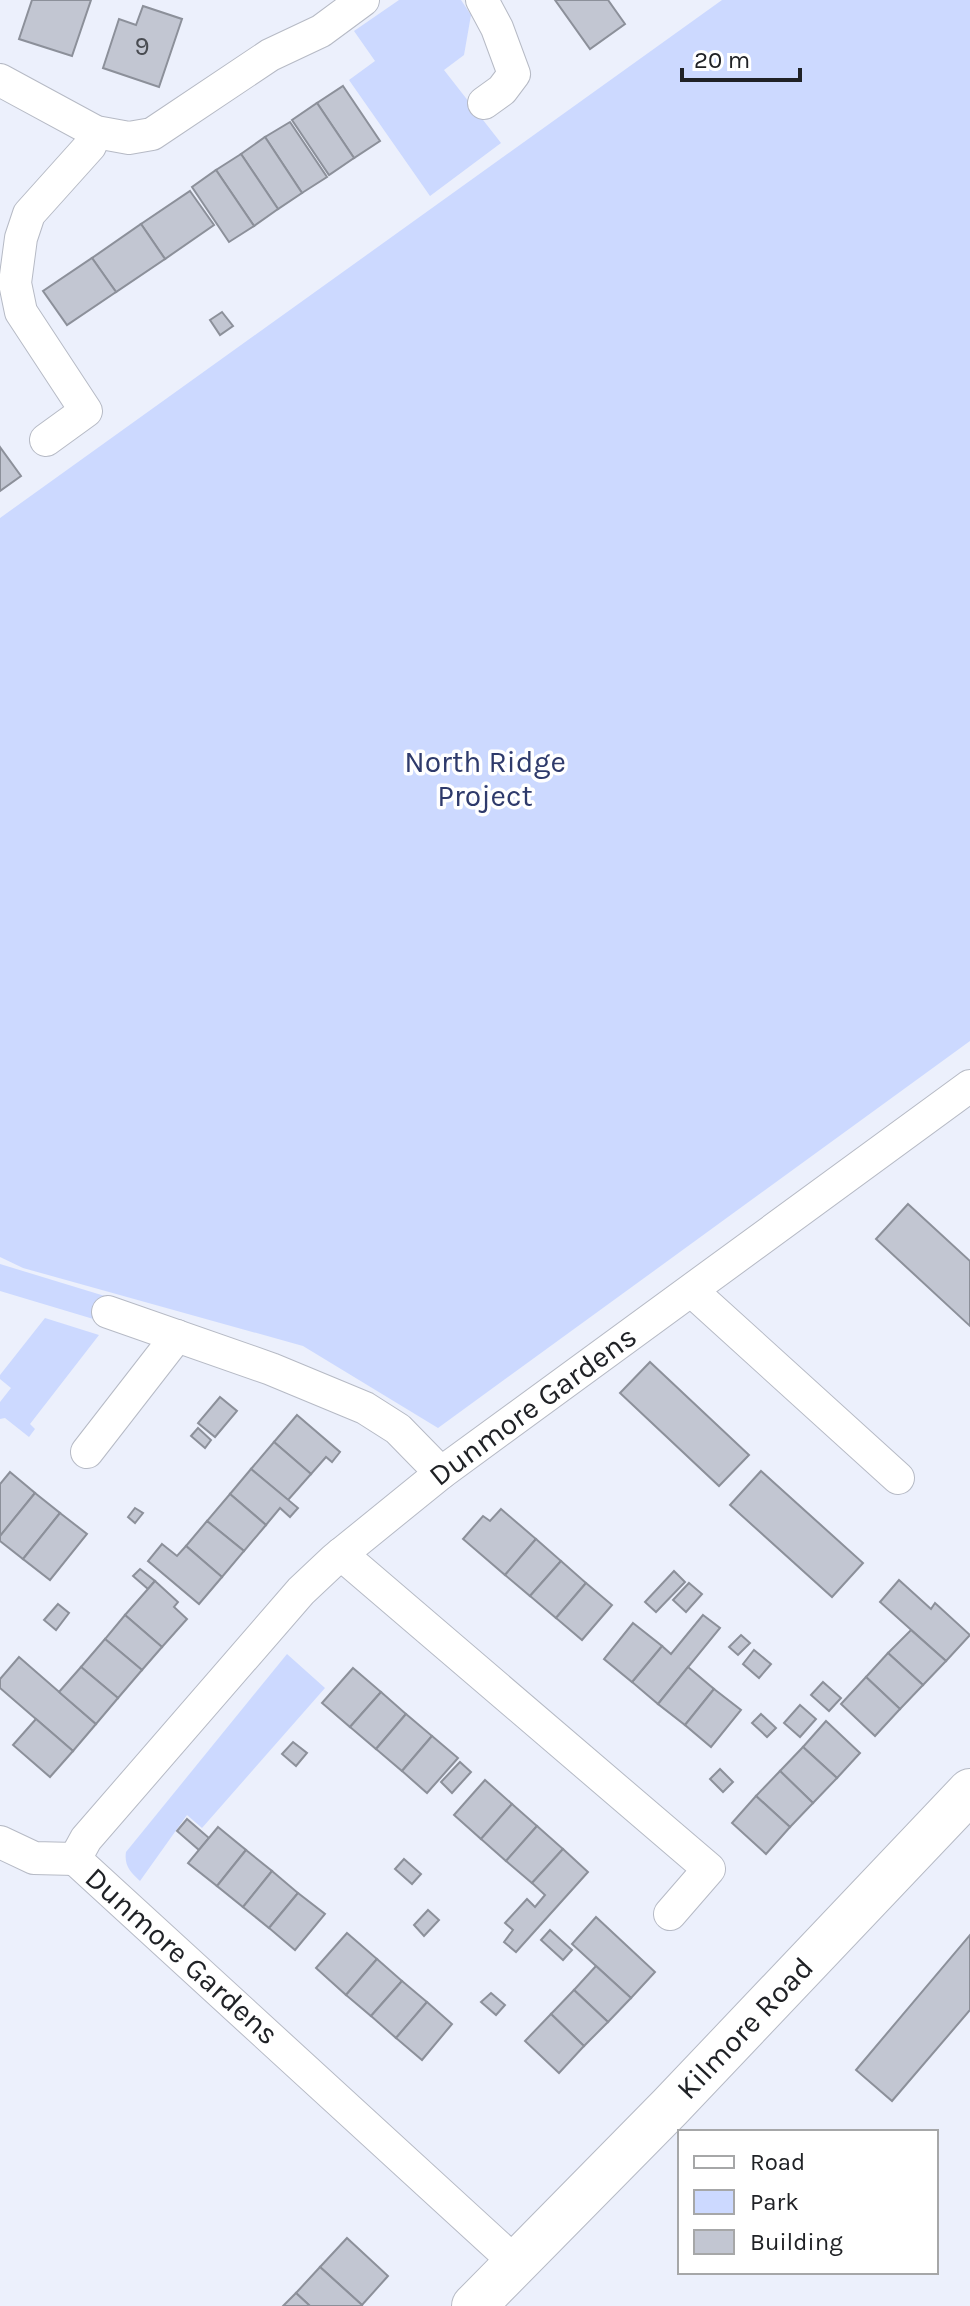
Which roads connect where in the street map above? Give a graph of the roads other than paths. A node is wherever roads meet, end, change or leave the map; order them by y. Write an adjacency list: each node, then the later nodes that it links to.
1 (363, 0): 5 (street)
2 (482, 0): 4 (street)
3 (0, 80): 5 (street)
4 (484, 103)
5 (96, 132): 6 (street)
6 (46, 440)
7 (970, 1086): 8 (street, Dunmore Gardens)
8 (693, 1292): 12 (street, Dunmore Gardens); 13 (street)
9 (108, 1312): 10 (street)
10 (177, 1336): 11 (street); 12 (street)
11 (87, 1452)
12 (441, 1473): 14 (street, Dunmore Gardens)
13 (898, 1478)
14 (341, 1554): 17 (street, Dunmore Gardens); 18 (street)
15 (970, 1791): 19 (street, Kilmore Road)
16 (0, 1842): 17 (street)
17 (75, 1859): 19 (street, Dunmore Gardens)
18 (670, 1914)
19 (516, 2263): 20 (street, Kilmore Road)
20 (474, 2306)

